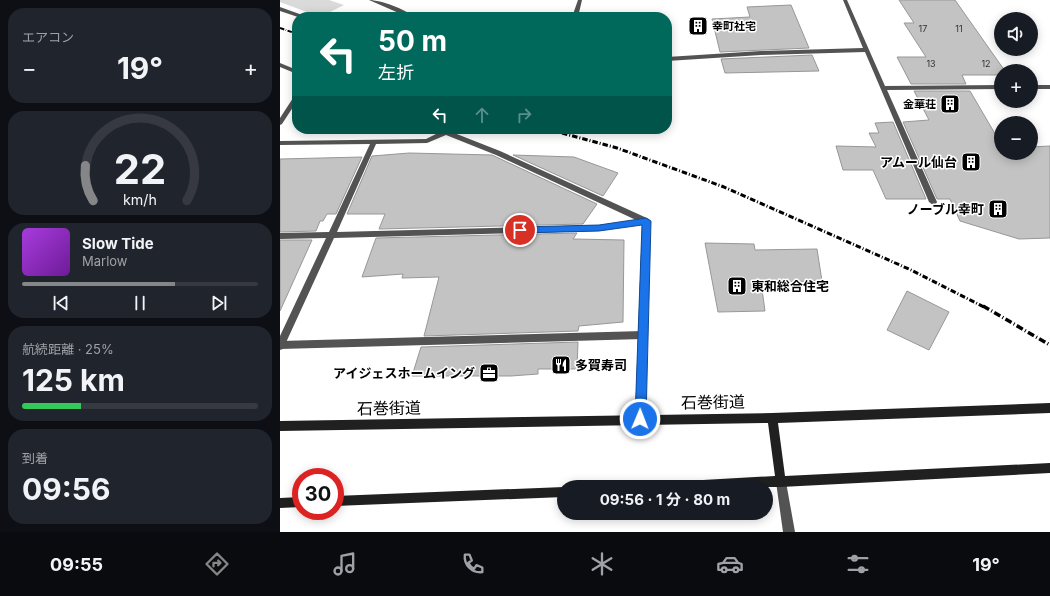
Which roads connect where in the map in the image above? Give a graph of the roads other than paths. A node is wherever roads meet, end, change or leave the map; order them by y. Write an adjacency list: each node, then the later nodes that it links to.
1 (371, 0): 5 (street)
2 (580, 0): 6 (street)
3 (846, 0): 8 (street)
4 (280, 9): 7 (street)
5 (402, 12)
6 (576, 12)
7 (292, 13)
8 (866, 50): 9 (street); 15 (street)
9 (672, 59)
10 (280, 65): 11 (street)
11 (292, 70)
12 (994, 87): 15 (street)
13 (1038, 87): 14 (street)
14 (1050, 87)
15 (883, 88): 22 (street)
16 (292, 104): 17 (street)
17 (280, 123)
18 (442, 134): 20 (street)
19 (451, 134): 23 (street)
20 (374, 142): 21 (street); 24 (street)
21 (280, 143)
22 (933, 202)
23 (646, 221): 24 (street); 26 (street)
24 (332, 235): 25 (street); 27 (street)
25 (280, 236)
26 (643, 335): 27 (street); 30 (street)
27 (280, 346)
28 (1050, 408): 29 (street, 石巻街道)
29 (772, 418): 30 (street, 石巻街道); 34 (street)
30 (640, 419): 31 (street, 石巻街道)
31 (280, 426)
32 (1050, 468): 34 (street)
33 (773, 482): 34 (street)
34 (781, 482): 39 (street)
35 (557, 492): 36 (street)
36 (344, 501)
37 (292, 502): 38 (street)
38 (280, 503)
39 (789, 532)

